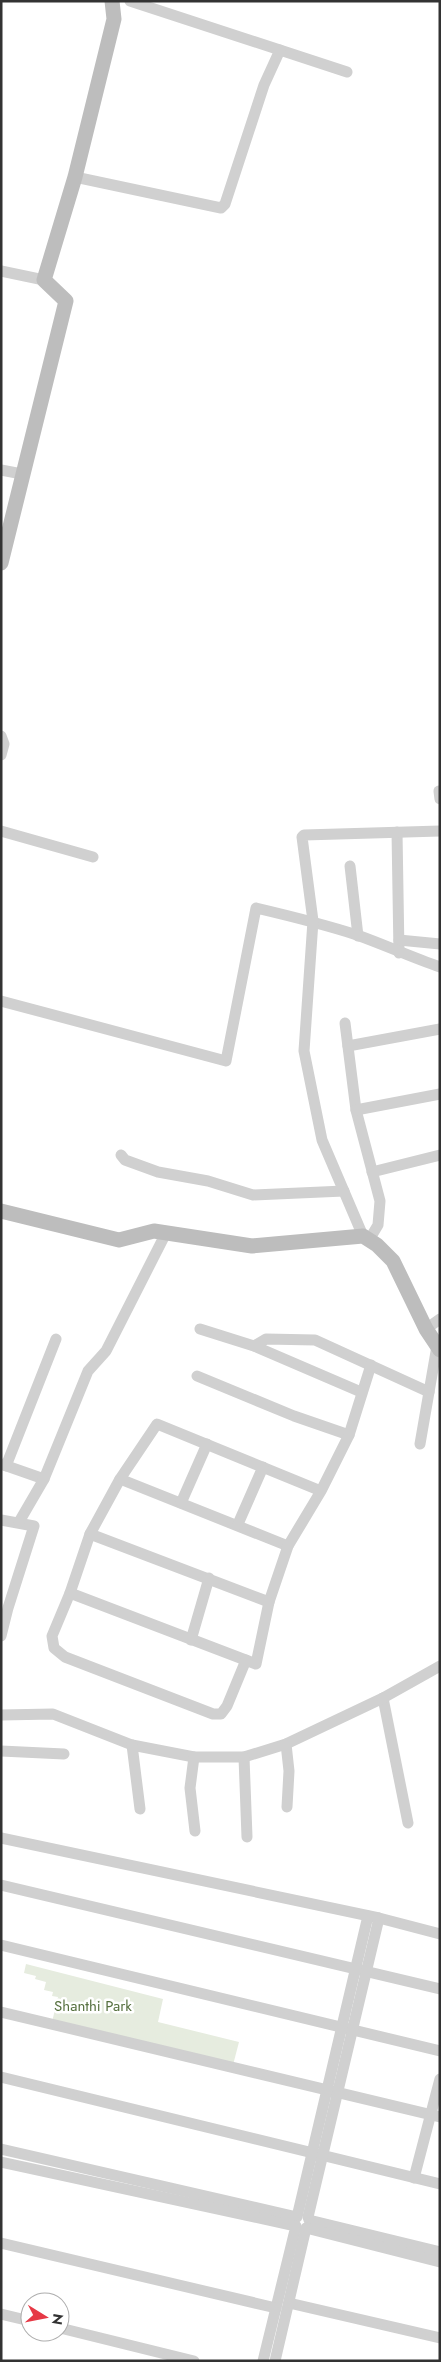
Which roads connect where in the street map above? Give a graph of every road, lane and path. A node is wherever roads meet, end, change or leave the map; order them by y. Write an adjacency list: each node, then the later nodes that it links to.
1 (112, 1): 5 (street)
2 (130, 1): 3 (street)
3 (280, 50): 4 (street); 5 (street)
4 (347, 72)
5 (75, 177): 7 (street)
6 (1, 271): 7 (street)
7 (44, 280): 9 (street)
8 (1, 470): 9 (street)
9 (22, 474): 10 (street)
10 (1, 562)
11 (1, 736): 12 (street)
12 (1, 755)
13 (1, 831): 16 (street)
14 (440, 831): 15 (street)
15 (397, 832): 18 (street); 20 (street)
16 (93, 857)
17 (350, 866): 19 (street)
18 (313, 922): 19 (street); 24 (street); 33 (street)
19 (358, 936): 22 (street)
20 (399, 940): 21 (street); 22 (street)
21 (440, 944)
22 (399, 953): 23 (street)
23 (440, 967)
24 (1, 1001)
25 (345, 1023): 27 (street)
26 (440, 1029): 27 (street)
27 (348, 1046): 29 (street)
28 (440, 1094): 29 (street)
29 (356, 1110): 32 (street)
30 (121, 1155): 33 (street)
31 (440, 1155): 32 (street)
32 (372, 1172): 36 (street)
33 (344, 1191): 36 (street)
34 (1, 1211): 35 (street)
35 (166, 1233): 36 (street); 51 (street)
36 (366, 1238): 40 (street)
37 (440, 1319): 40 (street)
38 (200, 1329): 41 (street)
39 (56, 1339): 49 (street)
40 (435, 1341): 45 (street)
41 (254, 1346): 42 (street); 44 (street)
42 (371, 1364): 44 (street); 45 (street)
43 (196, 1376): 46 (street)
44 (361, 1392): 46 (street)
45 (429, 1392): 48 (street)
46 (349, 1435): 53 (street)
47 (207, 1444): 50 (street); 52 (street); 54 (street)
48 (420, 1444)
49 (4, 1465): 51 (street)
50 (263, 1467): 53 (street); 57 (street)
51 (44, 1479): 56 (street)
52 (120, 1479): 54 (street); 58 (street)
53 (321, 1491): 59 (street)
54 (181, 1503): 57 (street)
55 (1, 1520): 56 (street)
56 (19, 1522): 63 (street)
57 (238, 1524): 59 (street)
58 (90, 1534): 60 (street); 61 (street)
59 (288, 1546): 62 (street)
60 (208, 1578): 62 (street); 64 (street)
61 (70, 1593): 64 (street); 65 (street)
62 (268, 1602): 65 (street)
63 (1, 1636)
64 (192, 1640): 65 (street)
65 (246, 1660)
66 (440, 1666): 67 (street)
67 (383, 1698): 69 (street); 77 (street)
68 (1, 1714): 70 (street)
69 (286, 1744): 74 (street); 75 (street)
70 (132, 1745): 73 (street); 76 (street)
71 (1, 1751): 72 (street)
72 (64, 1754)
73 (194, 1757): 74 (street); 78 (street)
74 (244, 1757): 79 (street)
75 (287, 1807)
76 (140, 1809)
77 (408, 1822)
78 (195, 1831)
79 (246, 1837)
80 (1, 1838): 82 (street)
81 (1, 1885): 85 (street)
82 (374, 1917): 83 (street); 85 (street)
83 (440, 1934)
84 (1, 1945): 88 (street)
85 (361, 1971): 86 (street); 88 (street)
86 (440, 1990)
87 (1, 2012): 92 (street)
88 (348, 2028): 89 (street); 92 (street)
89 (440, 2051)
90 (1, 2077): 95 (street)
91 (440, 2079): 93 (street)
92 (333, 2090): 93 (street); 95 (street)
93 (435, 2116): 97 (street)
94 (1, 2148): 99 (street)
95 (318, 2154): 97 (street); 99 (street)
96 (1, 2162): 99 (street)
97 (414, 2178): 98 (street)
98 (440, 2184)
99 (303, 2222): 101 (street); 102 (street); 103 (street); 104 (street)
100 (1, 2243): 104 (street)
101 (440, 2252)
102 (440, 2262)
103 (289, 2303): 108 (street); 111 (street)
104 (276, 2308): 110 (street)
105 (1, 2314): 106 (street)
106 (20, 2319)
107 (70, 2330): 109 (street)
108 (440, 2338)
109 (194, 2361)
110 (263, 2361)
111 (275, 2361)

